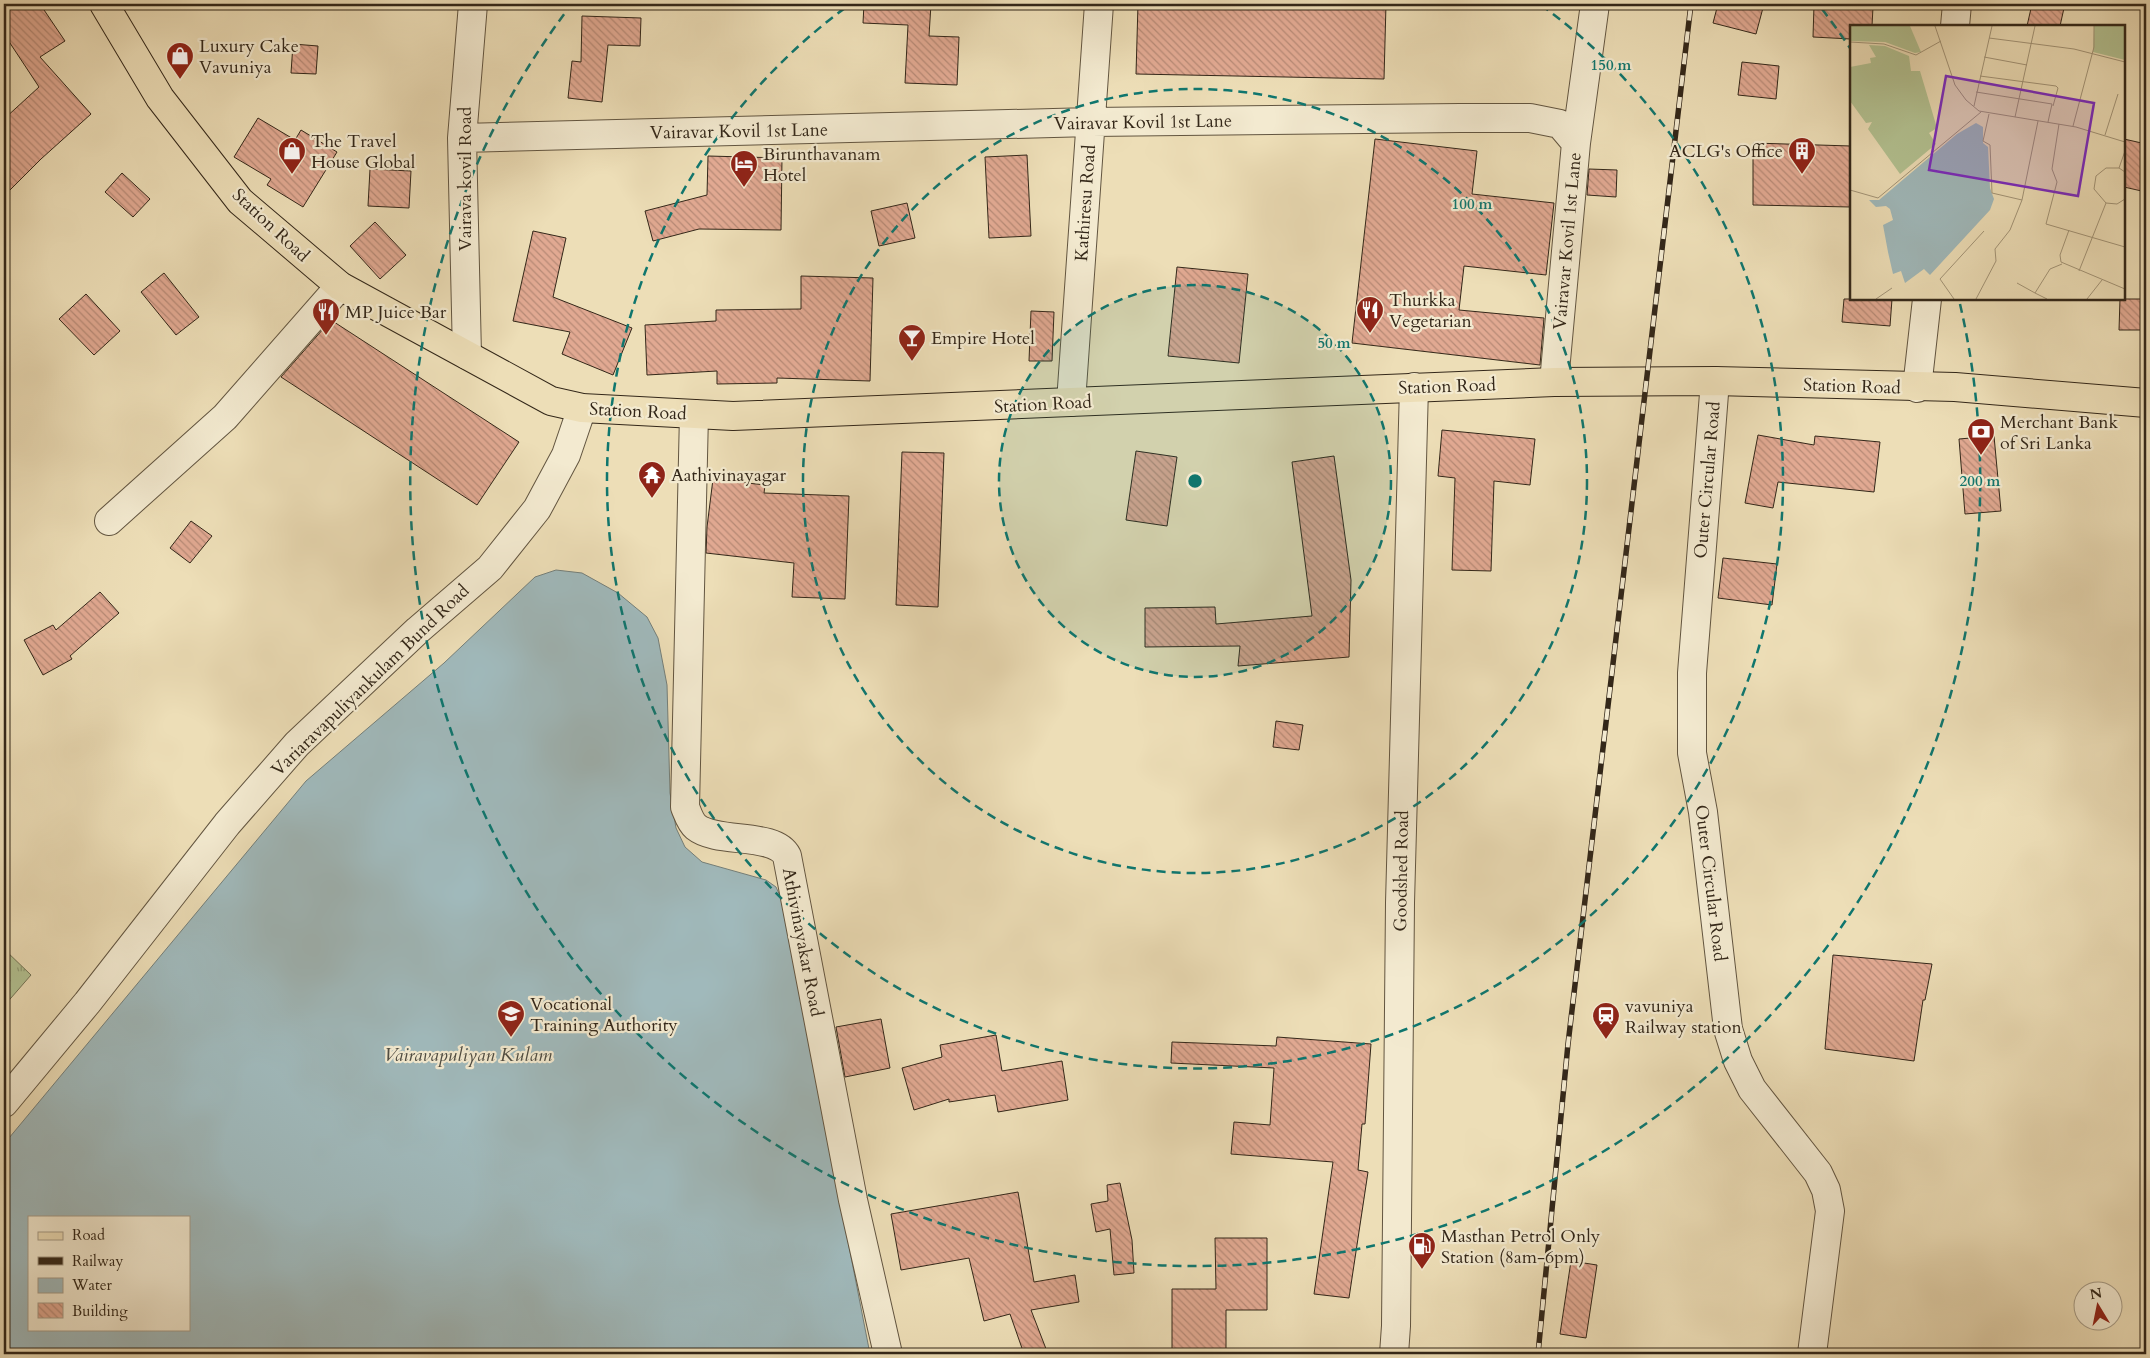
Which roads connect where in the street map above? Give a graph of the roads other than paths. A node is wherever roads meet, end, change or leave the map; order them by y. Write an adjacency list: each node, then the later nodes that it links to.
1 (104, 4): 10 (main road, Station Road)
2 (473, 4): 8 (street, Vairava kovil Road)
3 (1099, 4): 7 (street, Kathiresu Road)
4 (1595, 4): 9 (street)
5 (1957, 4): 6 (street)
6 (1955, 25)
7 (1091, 122): 8 (street, Vairavar Kovil 1st Lane); 9 (street, Vairavar Kovil 1st Lane); 17 (street, Kathiresu Road)
8 (462, 138): 12 (street, Vairava kovil Road)
9 (1576, 143): 14 (street, Vairavar Kovil 1st Lane)
10 (340, 286): 12 (main road, Station Road); 21 (street)
11 (1927, 300): 16 (street)
12 (467, 355): 19 (main road, Station Road)
13 (1715, 381): 14 (main road, Station Road); 16 (main road, Station Road); 25 (street, Outer Circular Road)
14 (1554, 382): 15 (main road, Station Road)
15 (1414, 387): 17 (main road, Station Road); 24 (street, Goodshed Road)
16 (1918, 388): 18 (main road, Station Road)
17 (1071, 402): 20 (main road, Station Road)
18 (2146, 403)
19 (582, 408): 20 (main road, Station Road); 22 (street, Variaravapuliyankulam Bund Road)
20 (694, 414): 23 (street, Athivinayakar Road)
21 (109, 521)
22 (4, 1103)
23 (888, 1354)
24 (1394, 1354)
25 (1812, 1354)

